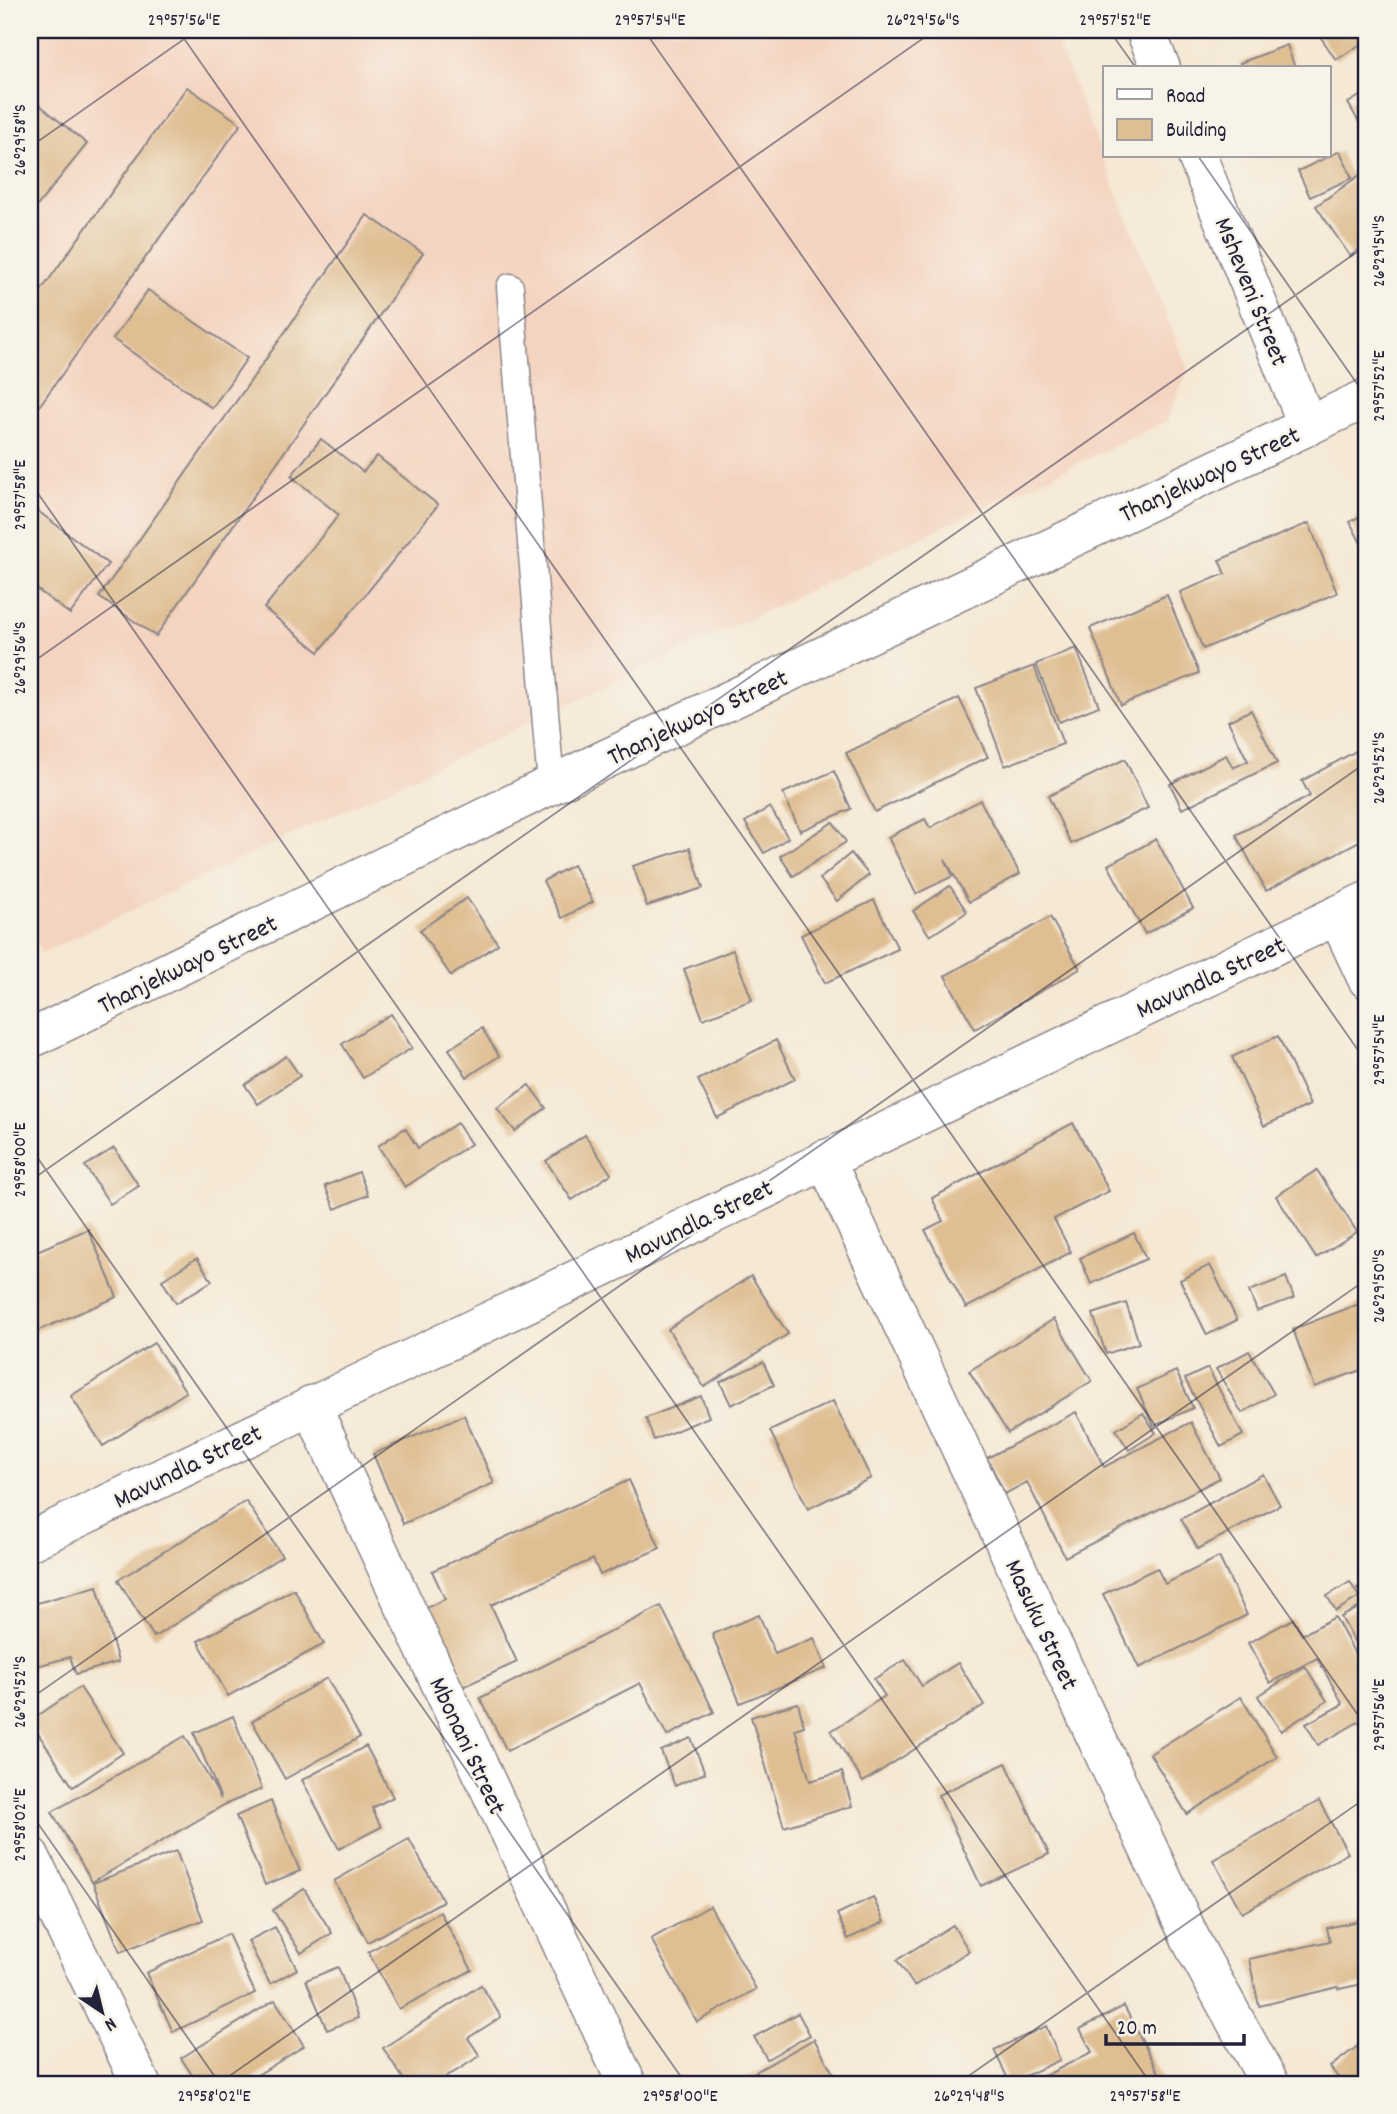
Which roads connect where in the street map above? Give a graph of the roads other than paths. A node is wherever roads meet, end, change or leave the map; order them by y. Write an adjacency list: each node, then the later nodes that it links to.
1 (1145, 30): 2 (street)
2 (1160, 66)
3 (1198, 158): 6 (street, Msheveni Street)
4 (510, 288): 7 (lane)
5 (1367, 398): 6 (street, Thanjekwayo Street)
6 (1308, 426): 7 (street, Thanjekwayo Street)
7 (551, 785): 10 (street, Thanjekwayo Street)
8 (1352, 908): 9 (street); 11 (street, Mavundla Street)
9 (1367, 979)
10 (32, 1033)
11 (825, 1159): 12 (street, Mavundla Street); 17 (street, Masuku Street)
12 (312, 1405): 13 (street, Mavundla Street); 16 (street, Mbonani Street)
13 (30, 1541)
14 (30, 1856): 15 (street)
15 (142, 2084)
16 (627, 2084)
17 (1270, 2084)

